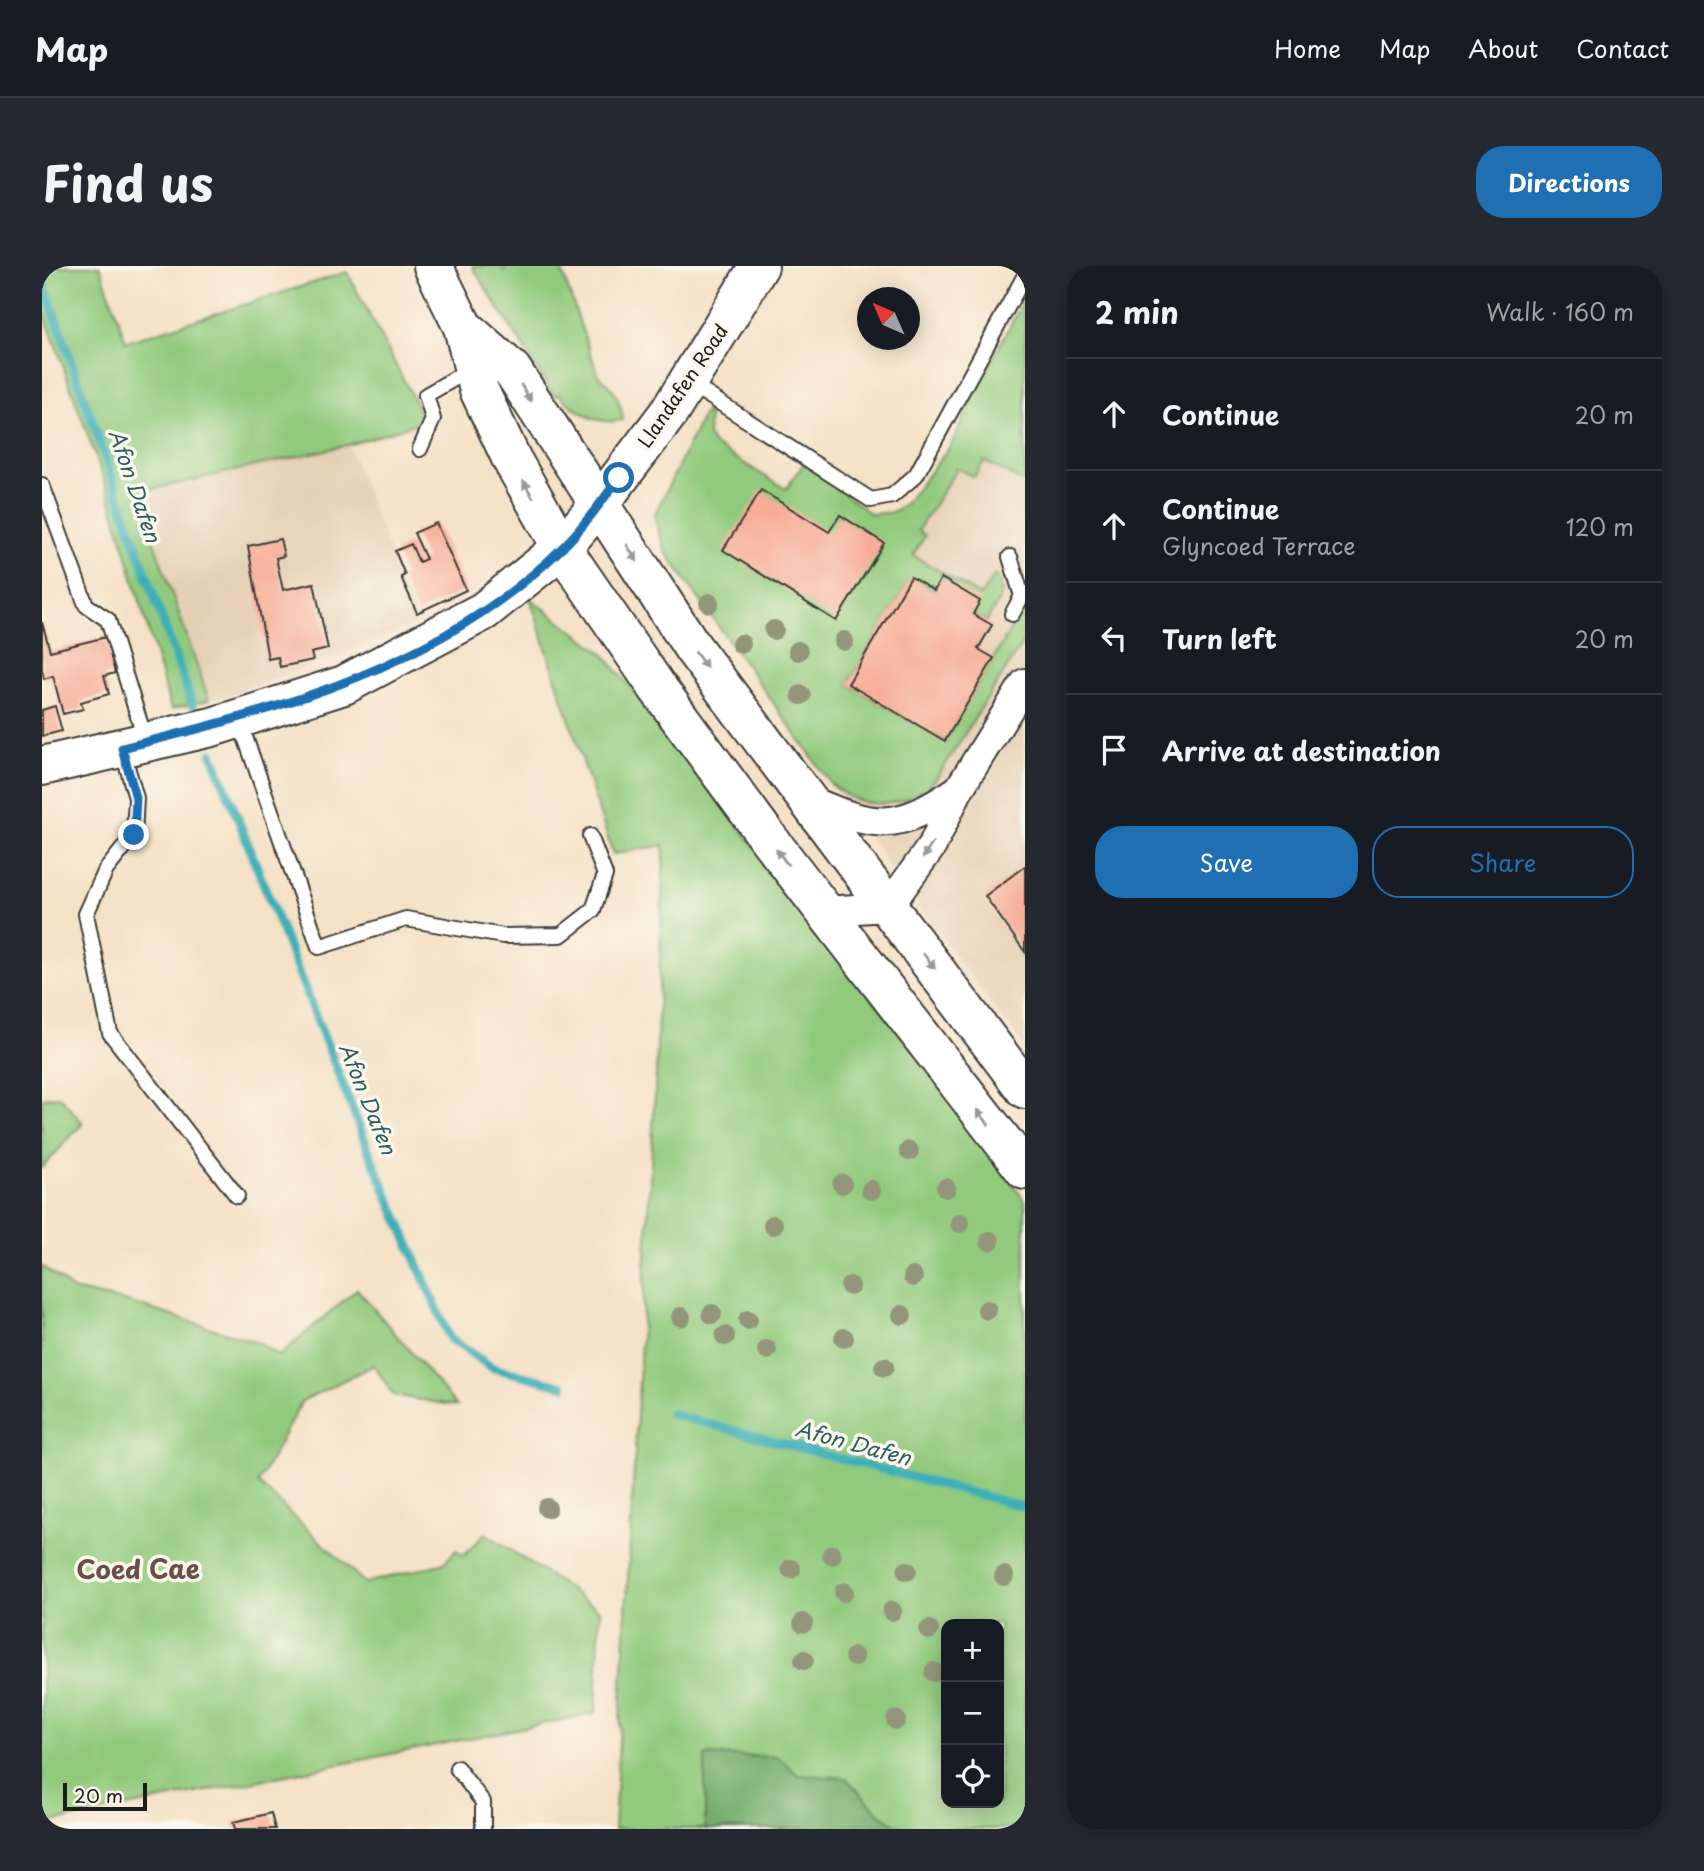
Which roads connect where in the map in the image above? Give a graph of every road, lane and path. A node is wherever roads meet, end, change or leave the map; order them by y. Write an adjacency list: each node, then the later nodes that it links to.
1 (433, 266): 4 (main road)
2 (759, 266): 5 (main road, Llandafen Road)
3 (1025, 275): 5 (lane)
4 (484, 361): 6 (lane); 8 (main road, one-way to 8); 9 (main road, one-way to 4)
5 (688, 382): 8 (main road, Llandafen Road)
6 (420, 449)
7 (42, 485): 14 (lane)
8 (601, 502): 9 (main road, Llandafen Road); 17 (main road, one-way to 17)
9 (562, 548): 13 (main road, Llandafen Road); 20 (main road, one-way to 9)
10 (1010, 557): 11 (lane)
11 (1012, 614)
12 (1025, 683): 16 (street)
13 (248, 709): 14 (main road, Llandafen Road); 18 (lane)
14 (134, 745): 15 (main road, Llandafen Road); 23 (lane)
15 (42, 766)
16 (959, 789): 17 (street); 19 (street, one-way to 19)
17 (807, 798): 19 (main road)
18 (590, 836)
19 (888, 906): 20 (street); 21 (main road, one-way to 21)
20 (823, 911): 22 (main road, one-way to 20)
21 (1025, 1088)
22 (1025, 1170)
23 (237, 1196)
24 (457, 1768): 25 (lane)
25 (483, 1829)

